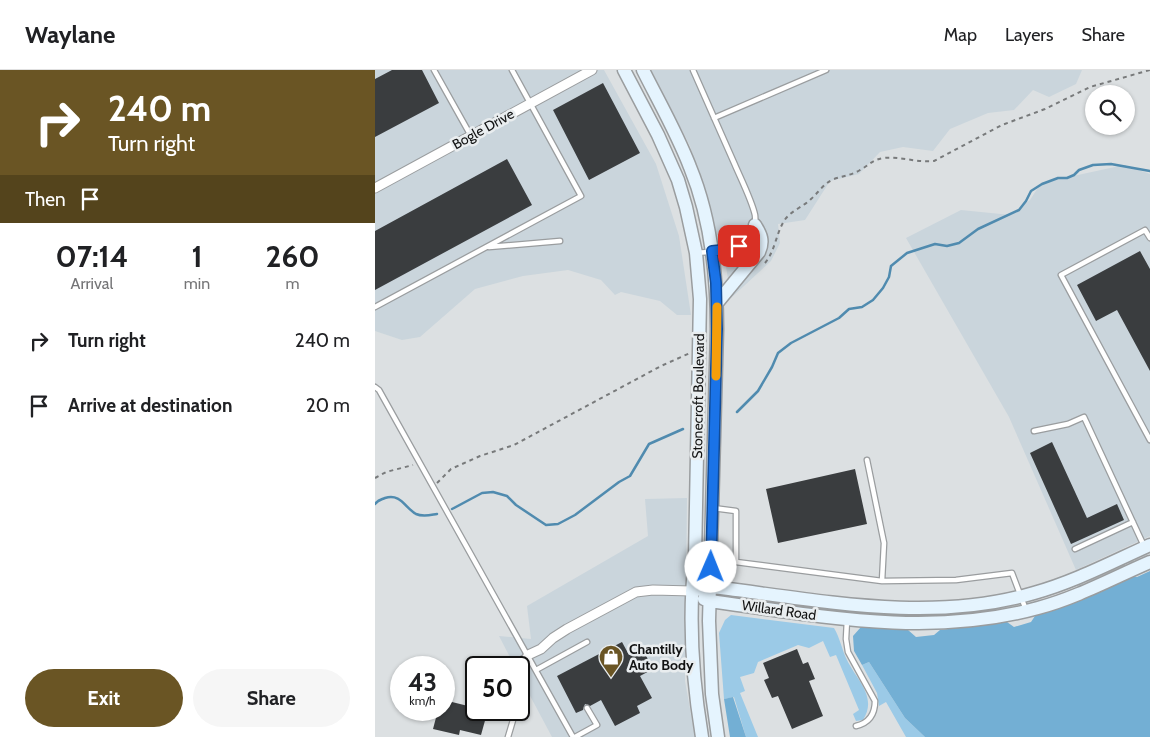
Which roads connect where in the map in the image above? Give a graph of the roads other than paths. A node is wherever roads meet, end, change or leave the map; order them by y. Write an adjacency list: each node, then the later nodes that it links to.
1 (435, 70): 10 (lane)
2 (512, 70): 8 (lane)
3 (592, 70): 8 (street, Bogle Drive)
4 (624, 70): 18 (main road, Stonecroft Boulevard)
5 (643, 70): 17 (main road, Stonecroft Boulevard)
6 (693, 70): 9 (lane)
7 (826, 70): 9 (lane)
8 (531, 103): 10 (street, Bogle Drive); 16 (lane)
9 (714, 118): 12 (lane)
10 (471, 136): 11 (street, Bogle Drive)
11 (375, 188)
12 (755, 225): 17 (lane); 19 (main road)
13 (1148, 228): 14 (lane); 23 (lane)
14 (1150, 238)
15 (560, 240): 16 (lane)
16 (485, 247): 20 (lane)
17 (712, 251): 18 (lane); 19 (main road, Stonecroft Boulevard)
18 (696, 253): 32 (main road, Stonecroft Boulevard)
19 (717, 303): 25 (main road, Stonecroft Boulevard)
20 (375, 307)
21 (375, 387): 38 (lane)
22 (1034, 431): 26 (lane)
23 (1150, 440)
24 (867, 460): 30 (lane)
25 (712, 508): 30 (lane); 31 (main road, Stonecroft Boulevard)
26 (1133, 522): 27 (lane); 28 (lane)
27 (1147, 546): 33 (main road, Willard Road)
28 (1075, 549)
29 (1150, 562): 35 (main road, Willard Road)
30 (882, 581): 33 (lane)
31 (711, 587): 32 (main road, Willard Road); 33 (main road, Willard Road); 34 (main road, Stonecroft Boulevard)
32 (691, 591): 34 (main road, Willard Road); 38 (street); 45 (main road, Stonecroft Boulevard)
33 (1021, 596): 35 (lane)
34 (710, 601): 36 (main road, Willard Road); 46 (main road, Stonecroft Boulevard)
35 (1026, 611): 36 (main road, Willard Road)
36 (847, 620): 42 (lane)
37 (587, 642): 39 (lane)
38 (528, 655): 39 (lane)
39 (536, 670): 44 (lane)
40 (587, 708): 44 (lane)
41 (513, 721): 43 (lane)
42 (856, 726)
43 (508, 737)
44 (574, 737)
45 (701, 737)
46 (718, 737)

